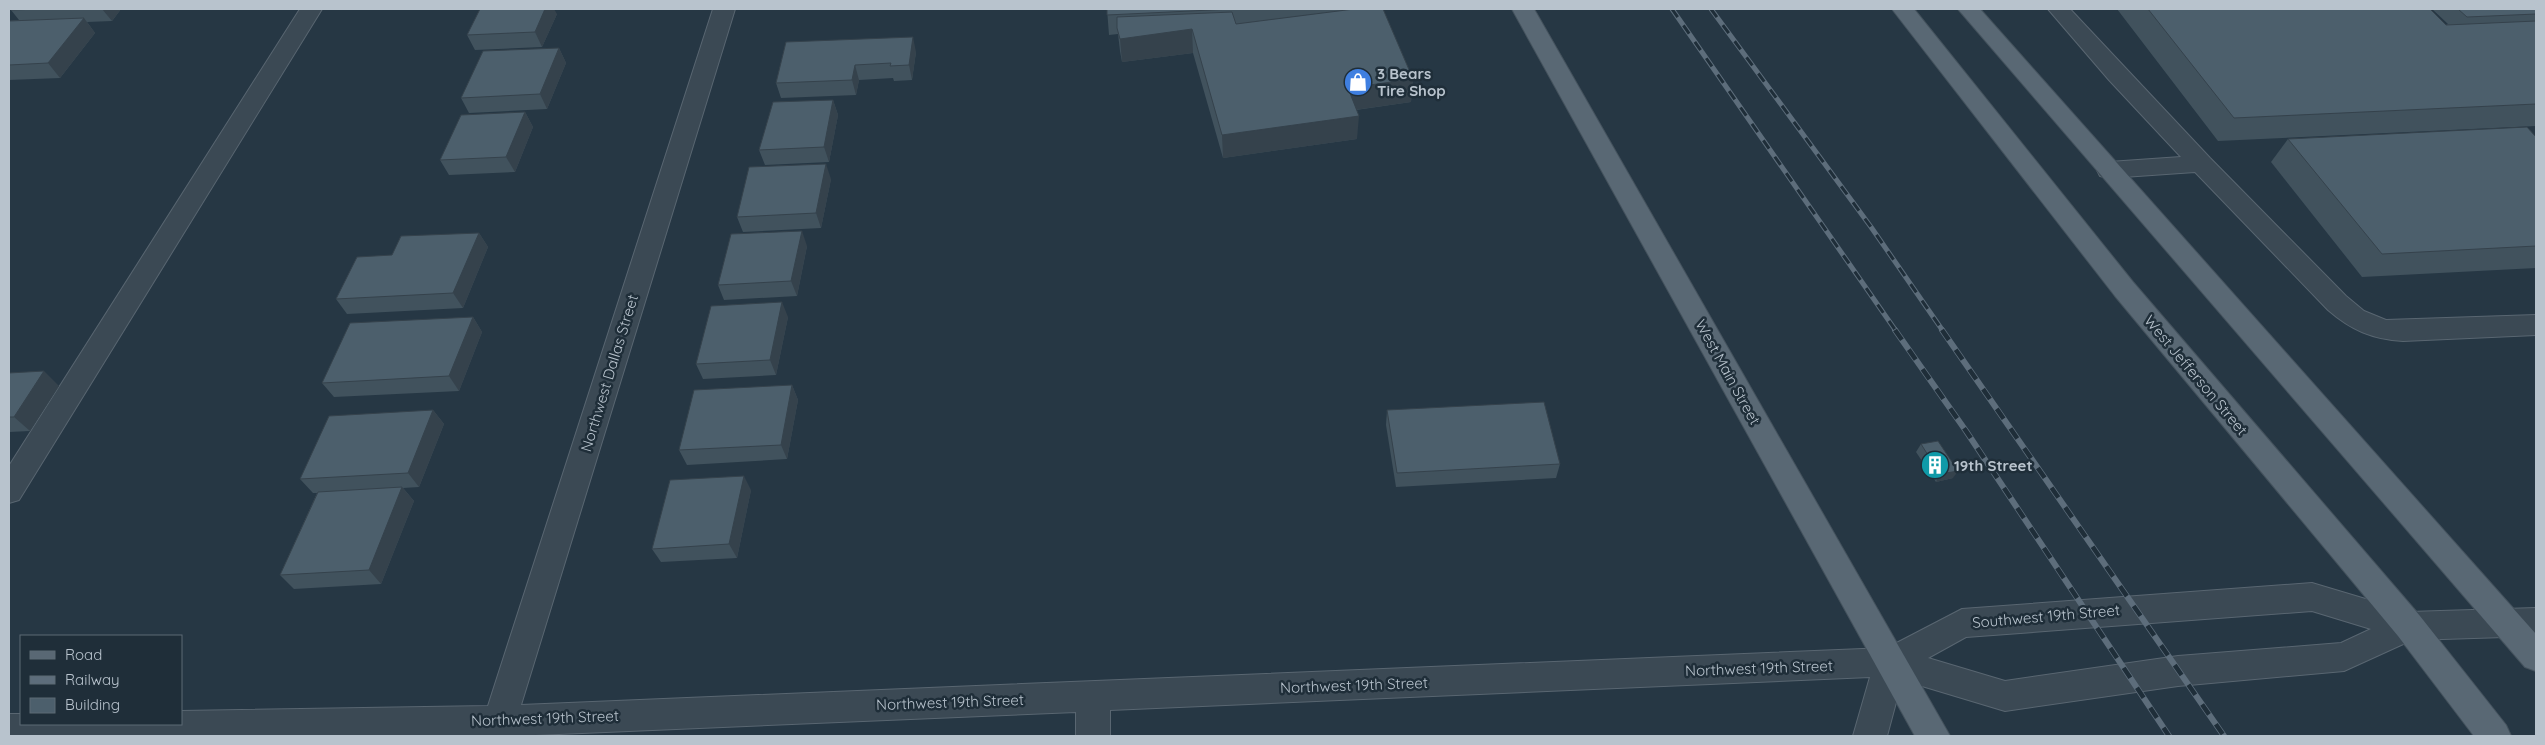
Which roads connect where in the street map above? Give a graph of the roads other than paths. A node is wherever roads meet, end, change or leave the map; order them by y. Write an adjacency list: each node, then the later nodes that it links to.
1 (311, 9): 10 (street)
2 (724, 9): 16 (street, Northwest Dallas Street)
3 (1523, 9): 14 (main road, West Main Street)
4 (1903, 9): 12 (main road, West Jefferson Street)
5 (1969, 9): 8 (main road)
6 (2059, 9): 7 (street)
7 (2201, 164): 8 (street); 9 (street)
8 (2109, 170): 11 (main road)
9 (2536, 324)
10 (9, 491)
11 (2522, 623): 12 (street, Southwest 19th Street); 13 (main road)
12 (2409, 626): 14 (street, Southwest 19th Street); 14 (street, Southwest 19th Street); 21 (main road, West Jefferson Street)
13 (2536, 657)
14 (1891, 662): 15 (street, Northwest 19th Street); 19 (street); 20 (main road, West Main Street)
15 (1093, 696): 16 (street, Northwest 19th Street); 18 (street)
16 (497, 728): 17 (street, Northwest 19th Street)
17 (9, 730)
18 (1093, 736)
19 (1870, 736)
20 (1933, 736)
21 (2494, 736)

